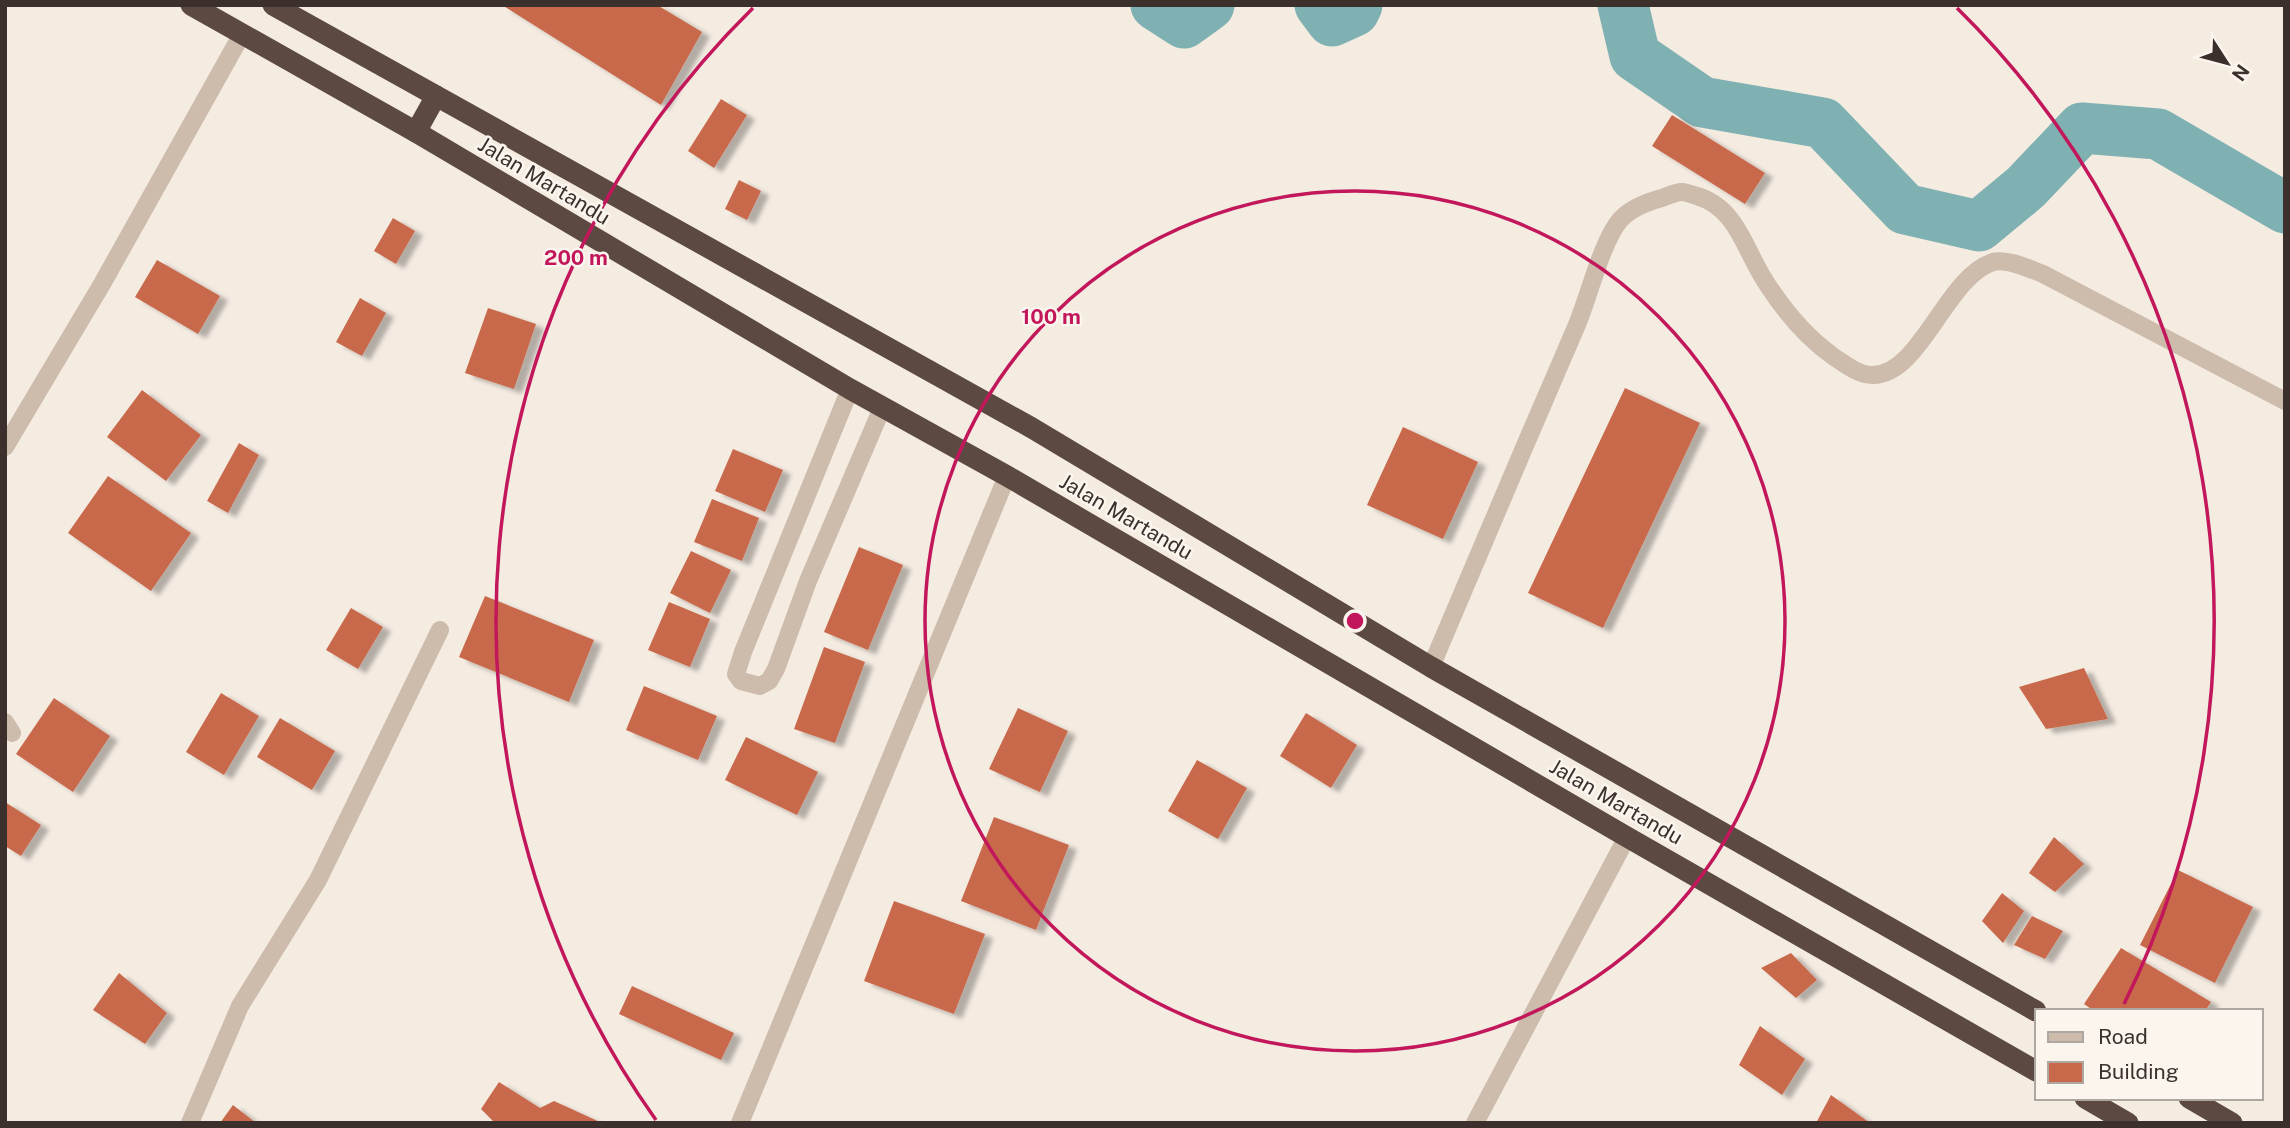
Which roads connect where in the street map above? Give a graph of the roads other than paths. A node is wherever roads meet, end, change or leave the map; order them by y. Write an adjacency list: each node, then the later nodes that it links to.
1 (191, 5): 3 (highway, Jalan Martandu)
2 (273, 5): 4 (highway, Jalan Martandu)
3 (242, 34): 5 (highway, Jalan Martandu); 9 (street)
4 (436, 96): 5 (highway); 12 (highway, Jalan Martandu)
5 (416, 132): 6 (highway, Jalan Martandu)
6 (850, 389): 8 (highway, Jalan Martandu); 8 (street)
7 (2285, 401): 12 (street)
8 (882, 408): 10 (highway, Jalan Martandu)
9 (5, 447)
10 (1007, 476): 13 (highway, Jalan Martandu); 19 (street)
11 (440, 630): 18 (street)
12 (1431, 667): 14 (highway, Jalan Martandu)
13 (1627, 837): 15 (highway, Jalan Martandu); 20 (street)
14 (2035, 1010)
15 (2035, 1070)
16 (2088, 1100): 21 (highway)
17 (2192, 1100): 22 (highway)
18 (190, 1123)
19 (740, 1123)
20 (1475, 1123)
21 (2128, 1123)
22 (2232, 1123)

